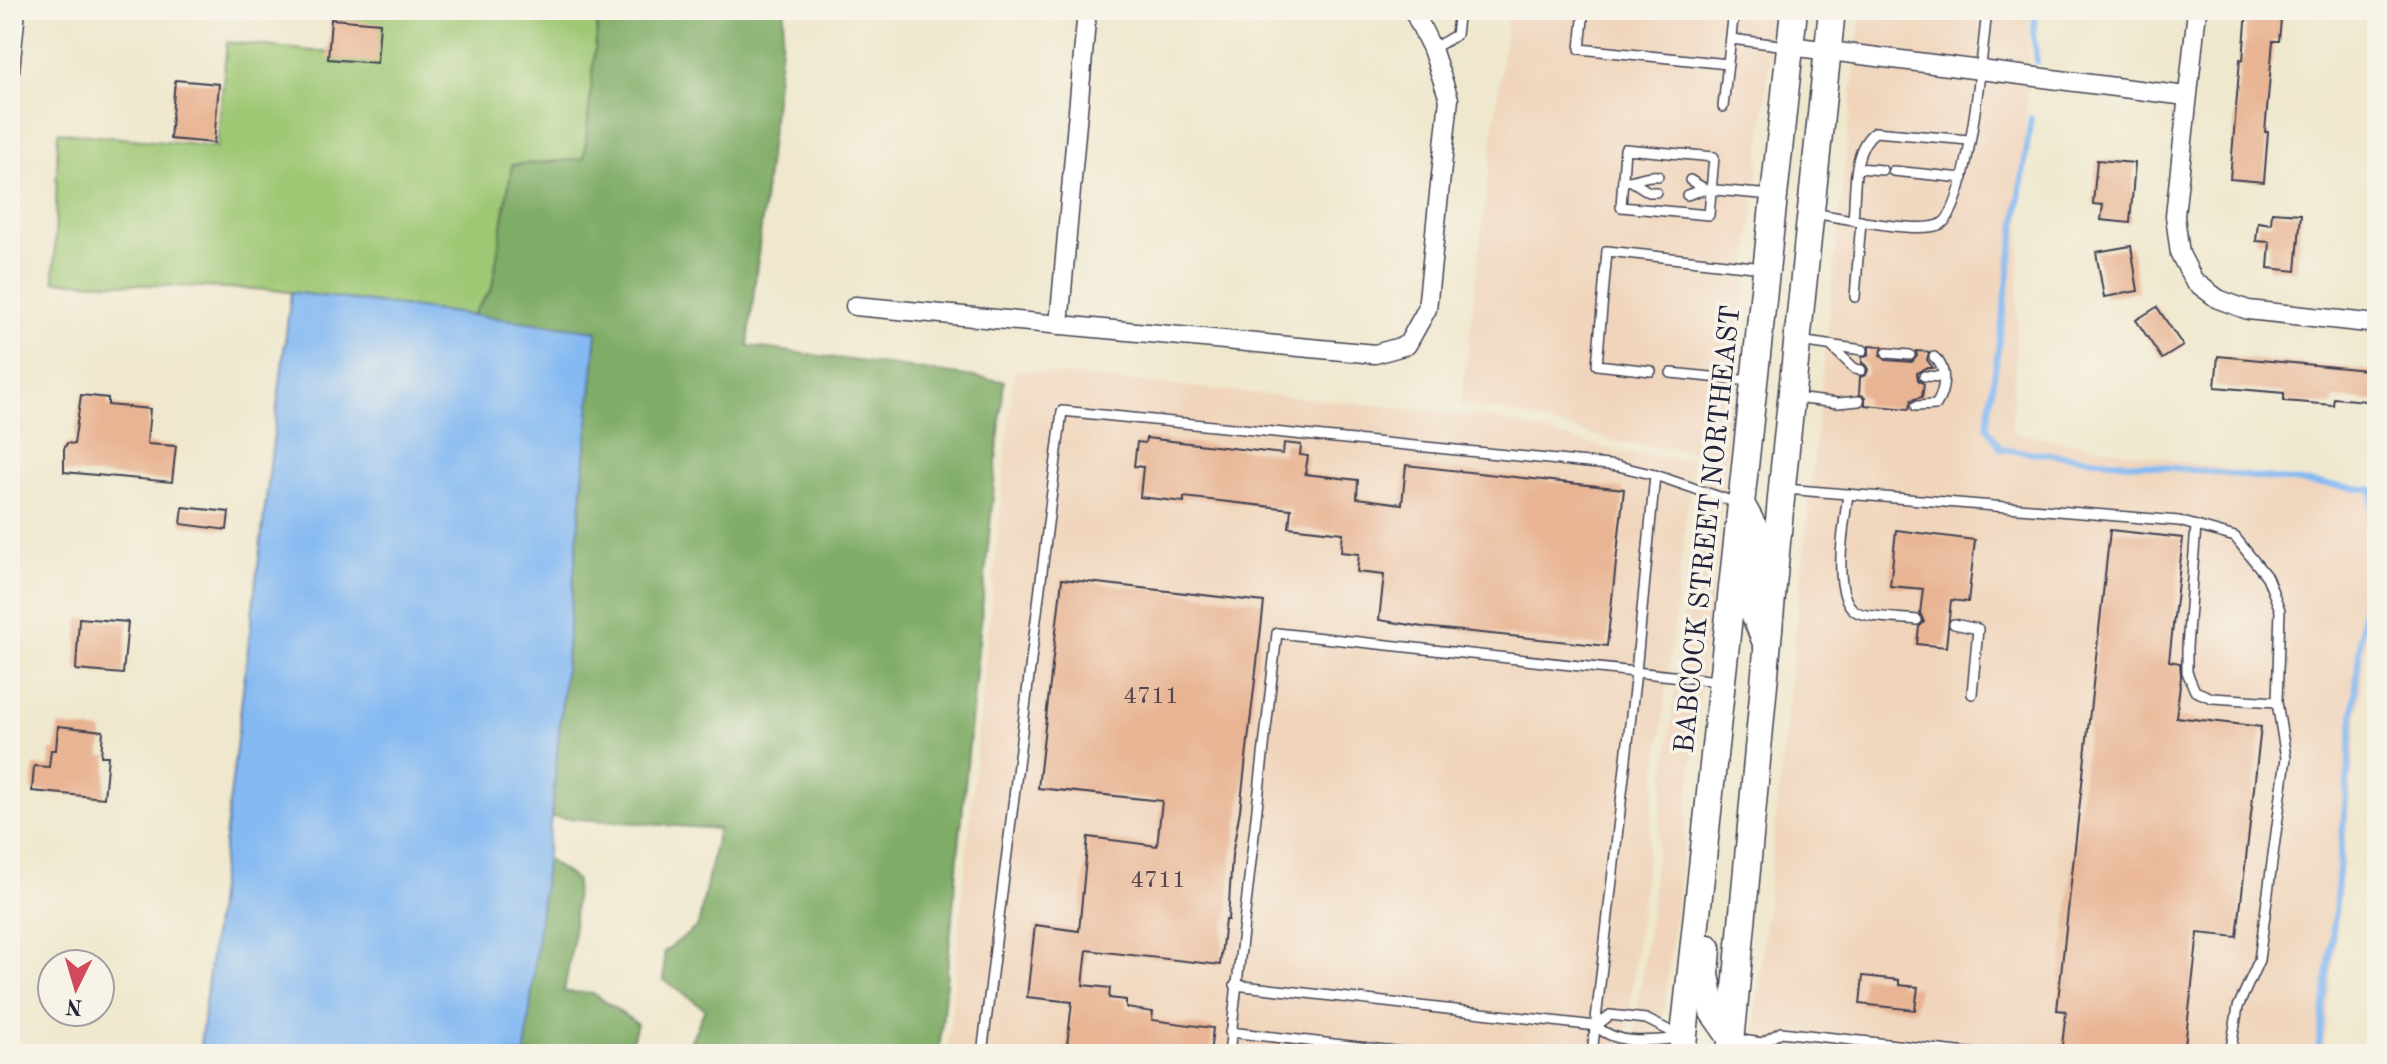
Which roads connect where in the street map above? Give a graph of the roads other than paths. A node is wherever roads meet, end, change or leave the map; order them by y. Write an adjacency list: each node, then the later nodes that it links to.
1 (16, 10): 16 (street)
2 (1087, 10): 36 (street)
3 (1413, 10): 13 (street)
4 (1454, 10): 13 (lane)
5 (1584, 10): 15 (lane)
6 (1734, 10): 11 (lane)
7 (1794, 10): 12 (main road, BABCOCK STREET NORTHEAST)
8 (1832, 10): 14 (main road)
9 (1987, 10): 17 (lane)
10 (2197, 10): 18 (street)
11 (1731, 39): 12 (lane); 15 (lane)
12 (1790, 46): 14 (street); 29 (main road, BABCOCK STREET NORTHEAST)
13 (1432, 49): 36 (street)
14 (1828, 51): 17 (street); 30 (main road)
15 (1728, 64): 19 (lane)
16 (10, 70)
17 (1981, 71): 18 (street); 20 (lane)
18 (2186, 96): 35 (street)
19 (1723, 107)
20 (1969, 140): 21 (lane); 23 (lane)
21 (1858, 168): 23 (lane); 31 (lane)
22 (1658, 176): 25 (lane)
23 (1963, 178): 31 (lane)
24 (1690, 180): 26 (lane)
25 (1628, 181): 26 (lane); 26 (lane); 27 (lane)
26 (1708, 189): 28 (lane); 29 (lane)
27 (1656, 192)
28 (1687, 195)
29 (1774, 195): 32 (main road, BABCOCK STREET NORTHEAST)
30 (1811, 212): 31 (lane); 37 (main road)
31 (1857, 220): 33 (lane)
32 (1766, 268): 44 (lane); 48 (main road, BABCOCK STREET NORTHEAST)
33 (1855, 297)
34 (855, 306): 36 (street)
35 (2377, 324)
36 (1059, 325)
37 (1797, 340): 38 (lane); 49 (main road)
38 (1831, 346): 39 (lane); 43 (lane)
39 (1863, 350)
40 (1887, 353): 41 (lane)
41 (1910, 355)
42 (1934, 357): 47 (lane)
43 (1861, 370)
44 (1651, 371)
45 (1671, 373): 48 (lane)
46 (1924, 376): 47 (lane)
47 (1943, 377): 51 (lane)
48 (1754, 386): 53 (main road); 55 (main road, BABCOCK STREET NORTHEAST)
49 (1791, 397): 50 (lane); 53 (main road)
50 (1859, 401)
51 (1916, 406)
52 (1655, 475): 55 (lane); 60 (lane); 71 (lane)
53 (1781, 489): 54 (lane); 59 (main road)
54 (1848, 494): 56 (lane); 57 (lane)
55 (1741, 504): 59 (main road); 61 (main road, BABCOCK STREET NORTHEAST)
56 (2196, 526): 63 (lane); 63 (lane)
57 (1917, 620)
58 (1954, 624): 62 (lane)
59 (1767, 647): 70 (main road)
60 (1636, 672): 61 (lane); 65 (lane); 66 (lane)
61 (1722, 681): 64 (main road, BABCOCK STREET NORTHEAST)
62 (1972, 694)
63 (2277, 702): 77 (lane)
64 (1704, 842): 69 (main road, BABCOCK STREET NORTHEAST); 70 (main road)
65 (1235, 985): 66 (lane); 67 (lane)
66 (1596, 1026): 69 (lane); 69 (lane); 74 (lane)
67 (1230, 1032): 72 (lane); 73 (lane)
68 (1762, 1043): 70 (lane); 75 (lane); 76 (lane)
69 (1683, 1046)
70 (1731, 1046)
71 (982, 1054)
72 (1229, 1054)
73 (1420, 1054)
74 (1592, 1054)
75 (1772, 1054)
76 (1976, 1054)
77 (2230, 1054)

